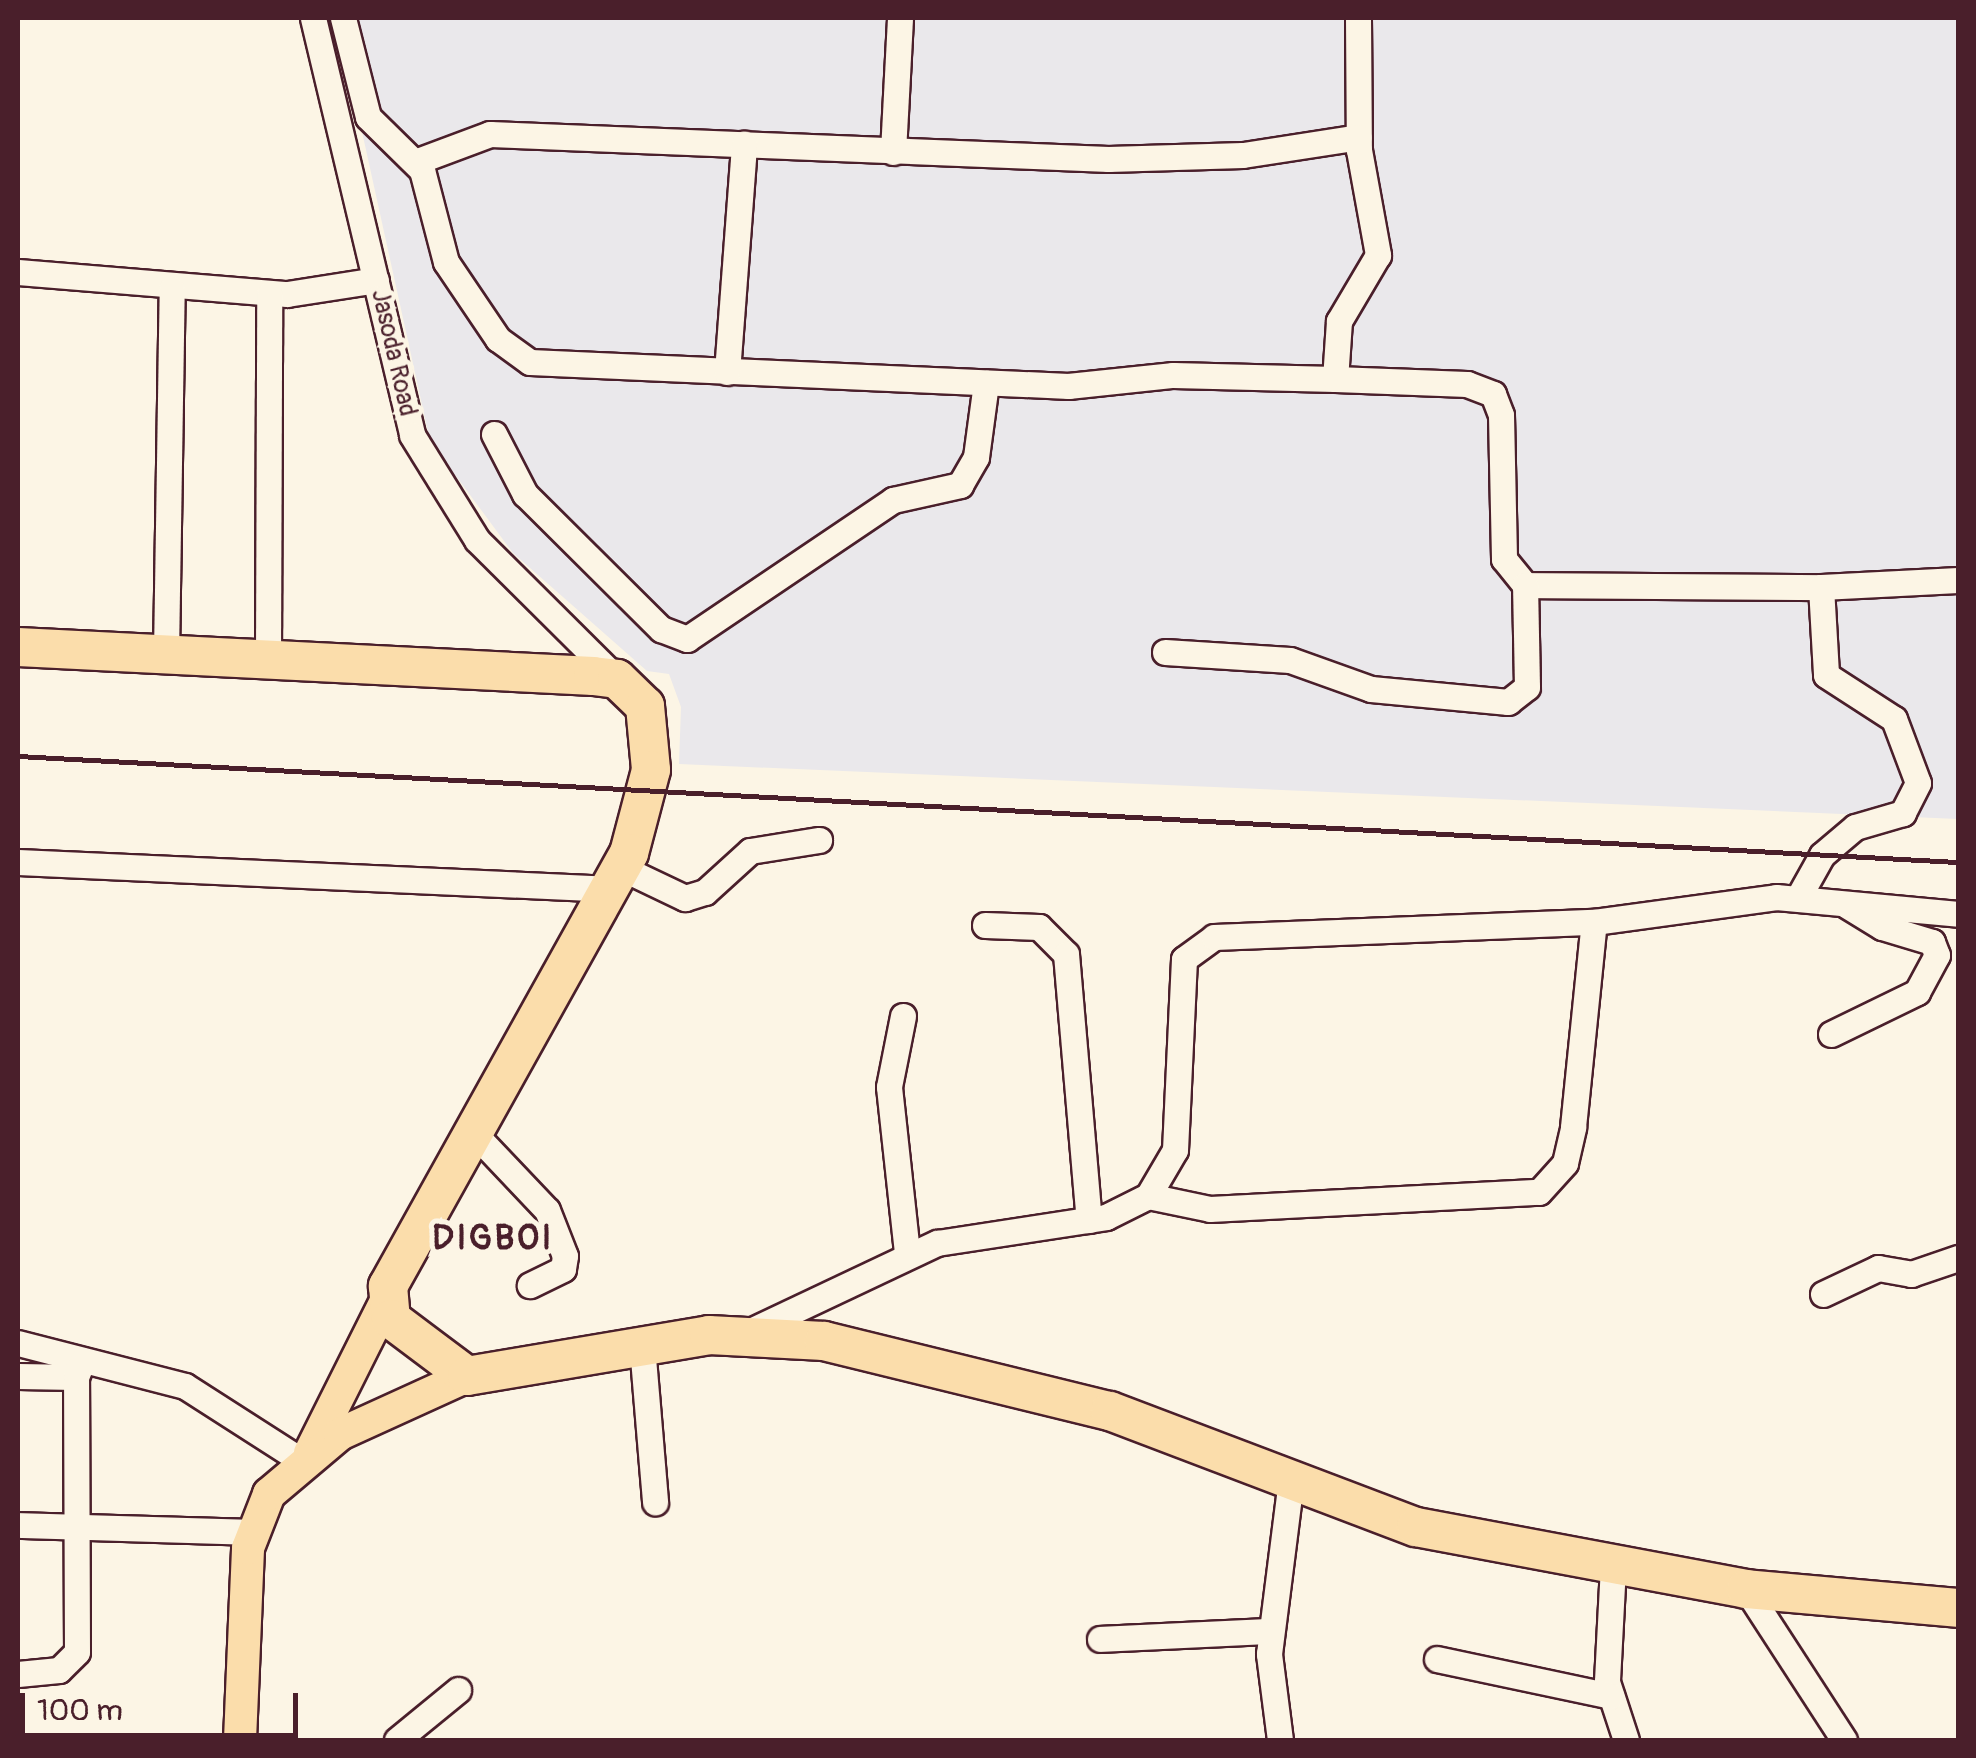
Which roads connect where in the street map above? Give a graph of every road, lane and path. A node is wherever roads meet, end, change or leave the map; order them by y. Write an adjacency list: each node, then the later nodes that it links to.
1 (313, 18): 10 (street, Jasoda Road)
2 (342, 18): 8 (street)
3 (900, 18): 7 (street)
4 (1358, 18): 5 (street)
5 (1359, 138): 7 (street); 14 (street)
6 (744, 144): 7 (street); 8 (street); 13 (street)
7 (892, 152)
8 (415, 162): 13 (street)
9 (18, 272): 11 (street)
10 (376, 280): 12 (street); 24 (street, Jasoda Road)
11 (172, 288): 12 (street); 22 (street)
12 (269, 294): 23 (street)
13 (727, 372): 15 (street)
14 (1334, 380): 15 (street); 18 (street)
15 (986, 383): 16 (street)
16 (494, 434)
17 (1958, 580): 19 (street)
18 (1525, 585): 19 (street); 21 (street)
19 (1821, 586): 28 (street)
20 (18, 647): 22 (highway)
21 (1165, 652)
22 (166, 654): 23 (highway)
23 (268, 659): 24 (highway)
24 (617, 679): 27 (highway)
25 (818, 840): 27 (street)
26 (18, 862): 27 (street)
27 (617, 878): 35 (highway)
28 (1798, 898): 29 (street); 31 (street)
29 (1842, 902): 30 (street); 34 (street)
30 (1958, 914)
31 (1594, 922): 36 (street); 36 (street)
32 (985, 925): 37 (street)
33 (903, 1016): 38 (street)
34 (1832, 1034)
35 (471, 1130): 40 (street); 42 (highway)
36 (1148, 1196): 37 (street)
37 (1089, 1220): 38 (street)
38 (907, 1254): 43 (street)
39 (1958, 1258): 41 (street)
40 (530, 1285)
41 (1822, 1294)
42 (385, 1303): 48 (highway); 49 (main road)
43 (742, 1334): 45 (highway); 50 (highway)
44 (18, 1344): 46 (street)
45 (642, 1346): 48 (highway); 51 (street)
46 (80, 1368): 47 (street); 49 (street); 53 (street)
47 (18, 1376)
48 (467, 1376): 49 (main road)
49 (306, 1457): 54 (main road)
50 (1291, 1481): 55 (highway); 58 (street)
51 (655, 1502)
52 (18, 1525): 53 (street)
53 (80, 1525): 54 (street); 61 (street)
54 (251, 1532): 64 (main road)
55 (1613, 1566): 56 (highway); 63 (street)
56 (1746, 1589): 57 (highway); 68 (street)
57 (1958, 1608)
58 (1270, 1631): 59 (street); 66 (street)
59 (1100, 1639)
60 (1437, 1659): 63 (street)
61 (18, 1674)
62 (458, 1690): 65 (street)
63 (1611, 1696): 67 (street)
64 (240, 1740)
65 (396, 1740)
66 (1280, 1740)
67 (1626, 1740)
68 (1844, 1740)

